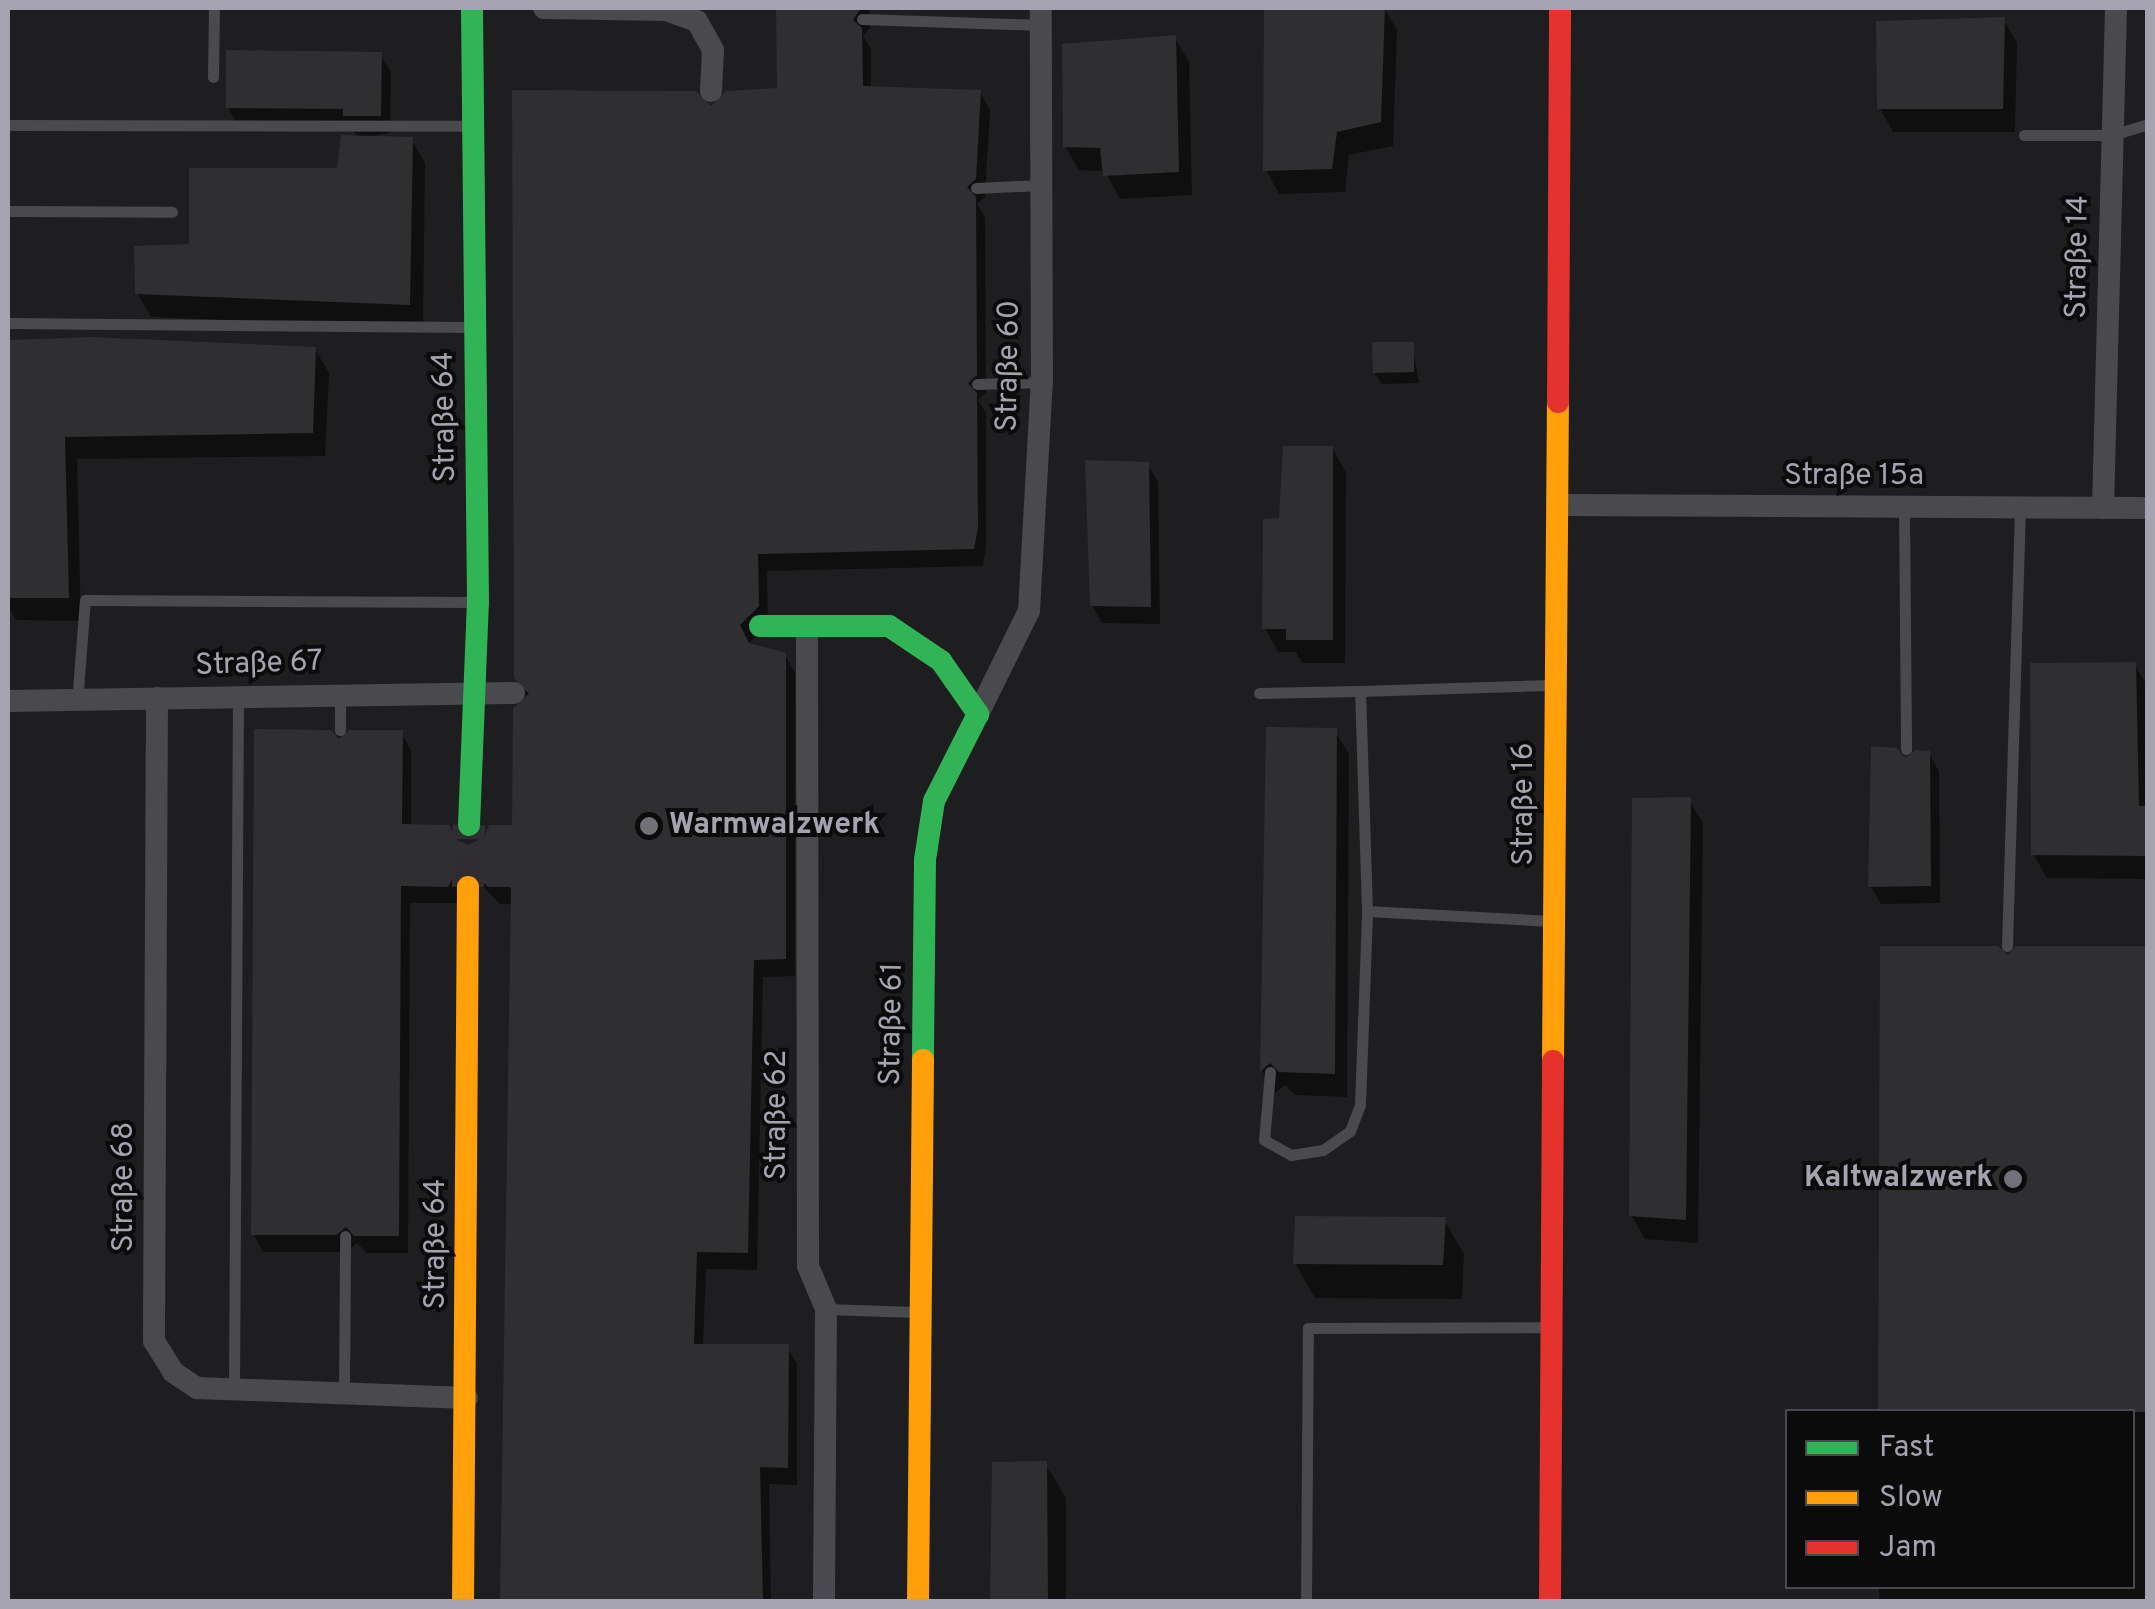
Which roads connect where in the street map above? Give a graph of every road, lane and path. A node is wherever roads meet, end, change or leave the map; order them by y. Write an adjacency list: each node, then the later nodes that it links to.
1 (214, 8): 8 (lane)
2 (472, 8): 12 (street, Straße 64)
3 (544, 8): 9 (street)
4 (1560, 8): 23 (street, Straße 16)
5 (2116, 8): 14 (street, Straße 14)
6 (1041, 16): 7 (lane); 15 (street, Straße 60)
7 (862, 19)
8 (213, 77)
9 (711, 91)
10 (2148, 124): 14 (lane)
11 (8, 125): 12 (lane)
12 (473, 126): 20 (street, Straße 64)
13 (2024, 135): 14 (lane)
14 (2112, 135): 26 (street, Straße 14)
15 (1041, 185): 16 (lane); 21 (street, Straße 60)
16 (976, 188)
17 (8, 211): 18 (lane)
18 (172, 212)
19 (8, 323): 20 (lane)
20 (474, 327): 28 (street, Straße 64)
21 (1042, 382): 22 (lane); 41 (street, Straße 60)
22 (977, 384)
23 (1559, 505): 24 (street, Straße 15a); 31 (street, Straße 16)
24 (1904, 508): 25 (street, Straße 15a); 43 (lane)
25 (2020, 508): 26 (street, Straße 15a); 48 (lane)
26 (2104, 508): 27 (street, Straße 15a)
27 (2148, 508)
28 (478, 602): 34 (street, Straße 64); 40 (lane)
29 (760, 626): 30 (street)
30 (807, 626): 41 (street); 51 (street, Straße 62)
31 (1556, 684): 32 (lane); 47 (street, Straße 16)
32 (1360, 691): 36 (lane); 46 (lane)
33 (340, 692): 34 (street, Straße 67); 37 (street, Straße 67); 42 (lane)
34 (475, 692): 35 (street, Straße 67); 44 (street, Straße 64)
35 (514, 693)
36 (1259, 693)
37 (238, 696): 38 (street, Straße 67); 54 (lane)
38 (157, 698): 40 (street, Straße 67); 54 (street, Straße 68)
39 (8, 701): 40 (street, Straße 67)
40 (77, 702)
41 (978, 714): 52 (street, Straße 61)
42 (340, 730)
43 (1906, 749)
44 (469, 825)
45 (468, 886): 56 (street, Straße 64)
46 (1368, 911): 47 (lane); 49 (lane)
47 (1554, 922): 53 (street, Straße 16)
48 (2007, 946)
49 (1270, 1072)
50 (345, 1236): 55 (lane)
51 (826, 1309): 52 (lane); 58 (street, Straße 62)
52 (920, 1312): 59 (street, Straße 61)
53 (1550, 1327): 60 (lane); 61 (street, Straße 16)
54 (234, 1389): 55 (street, Straße 68)
55 (344, 1394): 56 (street, Straße 68)
56 (466, 1398): 57 (street, Straße 64)
57 (462, 1602)
58 (824, 1602)
59 (918, 1602)
60 (1306, 1602)
61 (1550, 1602)

